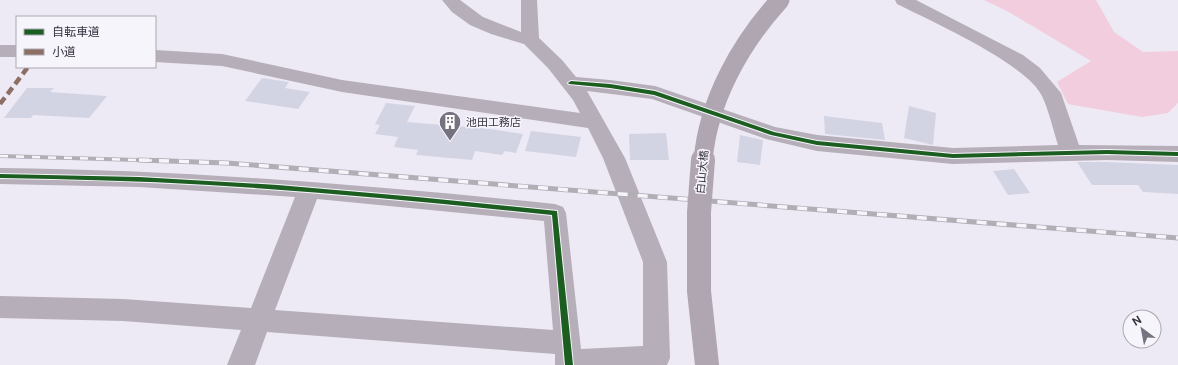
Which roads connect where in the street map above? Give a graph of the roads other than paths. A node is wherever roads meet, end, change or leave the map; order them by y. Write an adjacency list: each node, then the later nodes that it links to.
1 (450, 0): 5 (street)
2 (529, 0): 5 (street)
3 (780, 0): 19 (main road, 白山大橋, bridge)
4 (903, 0): 11 (street)
5 (530, 40): 9 (street)
6 (0, 50): 7 (street)
7 (16, 51)
8 (156, 56): 10 (street)
9 (571, 83): 10 (street); 11 (street)
10 (594, 122): 17 (street)
11 (1071, 153): 12 (street)
12 (1178, 154)
13 (0, 176): 14 (street)
14 (308, 191): 16 (street); 17 (street)
15 (0, 307): 16 (street)
16 (259, 320): 17 (street); 18 (street)
17 (569, 357)
18 (241, 365)
19 (707, 365)

